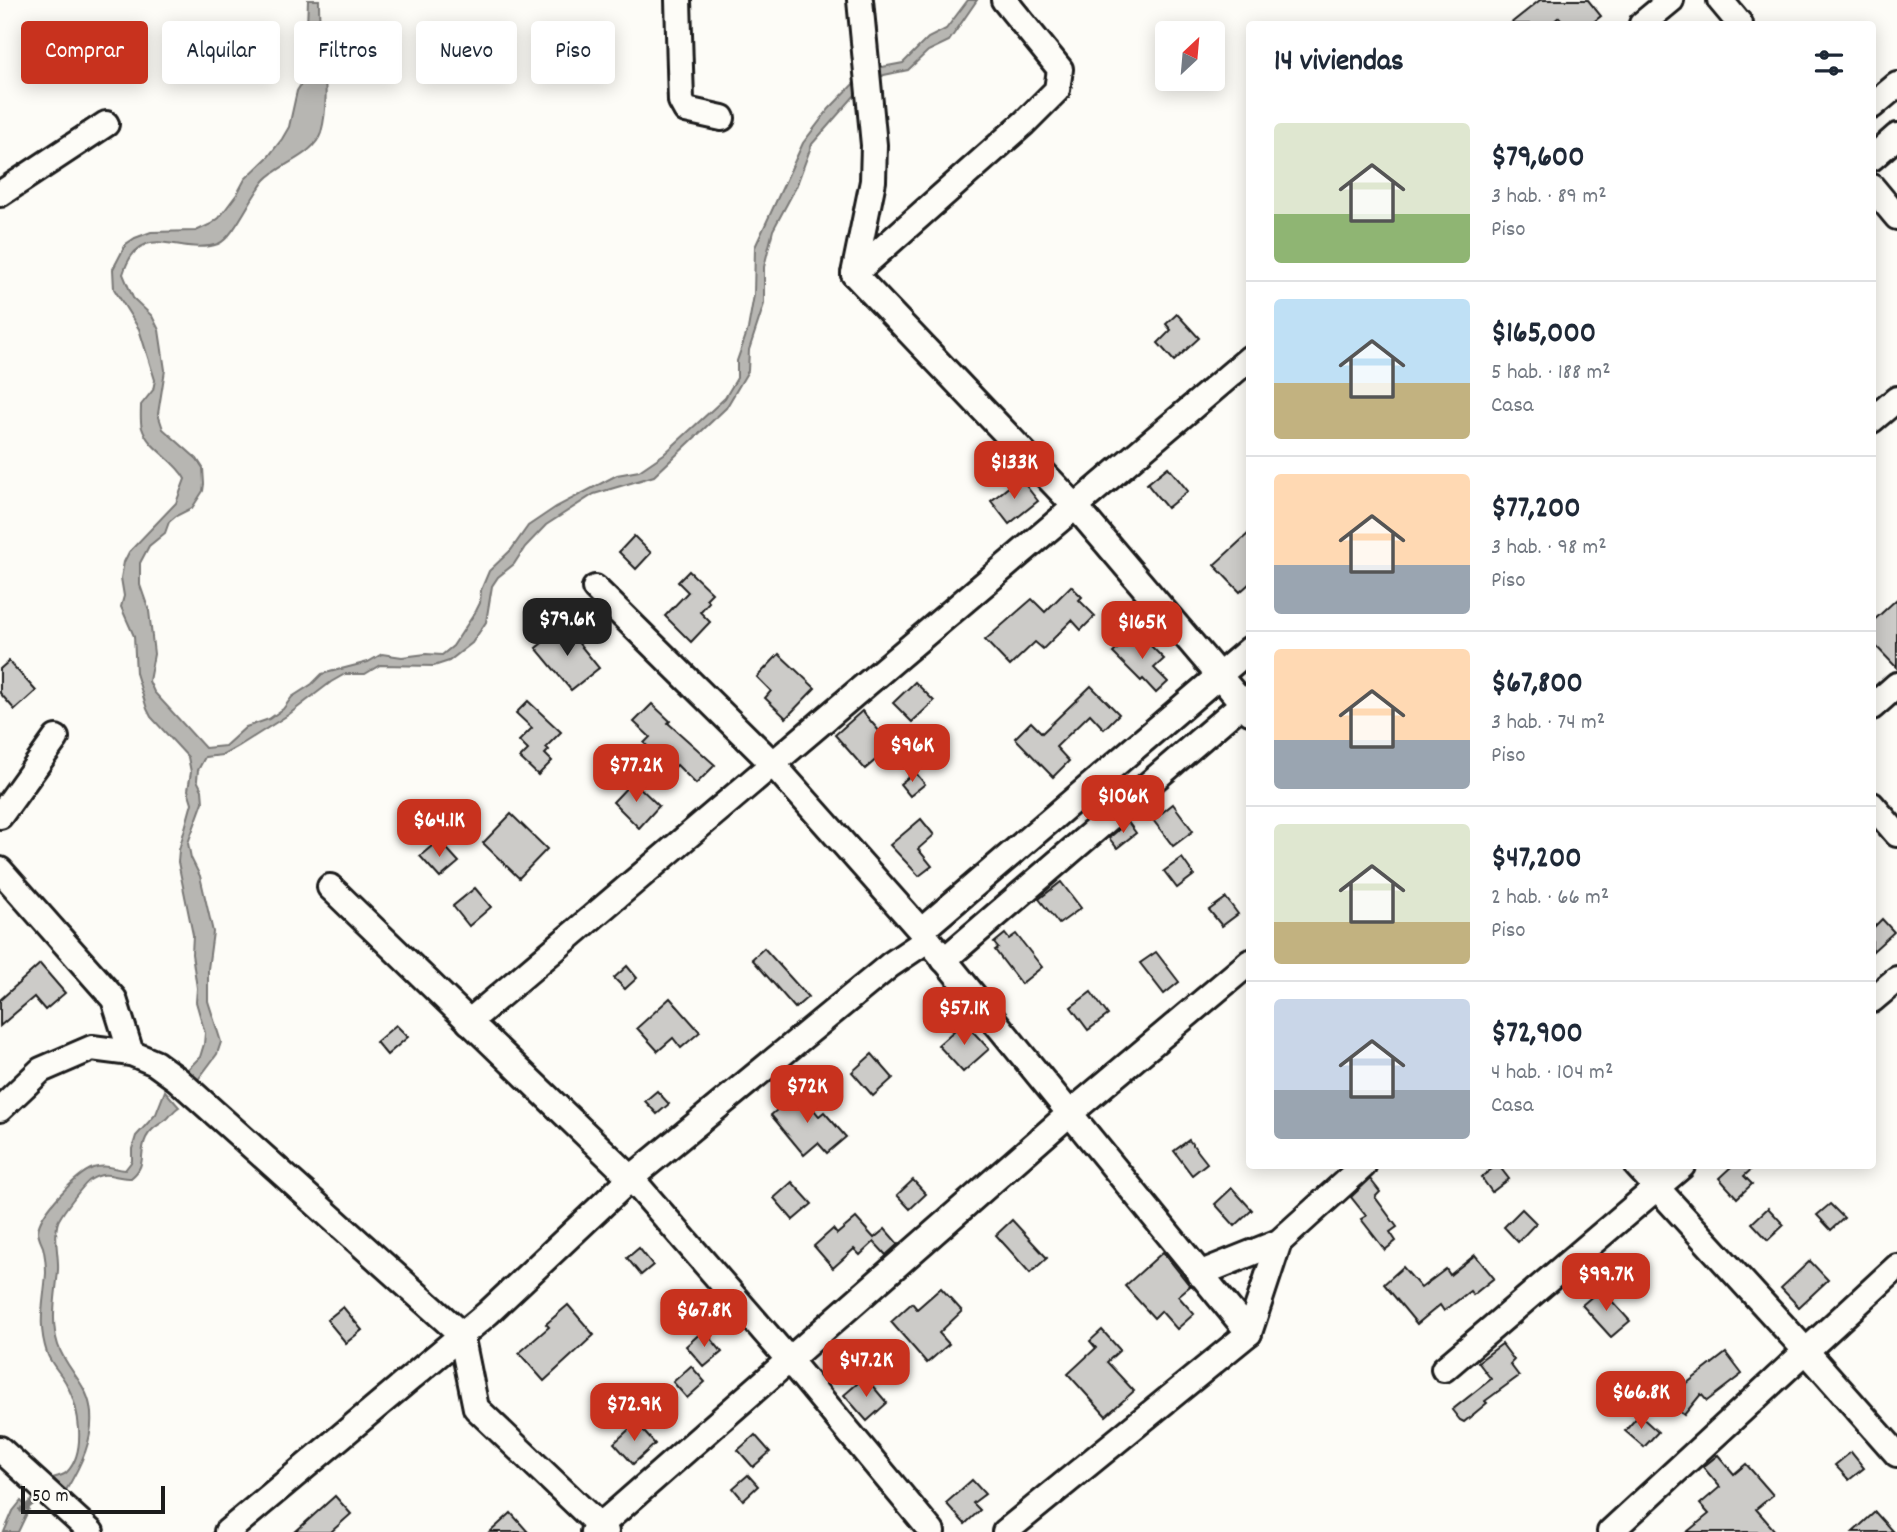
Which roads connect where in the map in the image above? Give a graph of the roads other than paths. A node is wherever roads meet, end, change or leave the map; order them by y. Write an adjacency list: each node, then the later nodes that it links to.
1 (678, 0): 10 (street)
2 (860, 0): 17 (street)
3 (1004, 0): 17 (street)
4 (1671, 0): 6 (street)
5 (1720, 0): 7 (street)
6 (1646, 21)
7 (1738, 21)
8 (1897, 85): 9 (street)
9 (1876, 103)
10 (722, 118)
11 (106, 124): 15 (street)
12 (1897, 136): 13 (street)
13 (1876, 154)
14 (1876, 192): 16 (street)
15 (0, 194)
16 (1897, 217)
17 (854, 274): 21 (street)
18 (1246, 361): 21 (street)
19 (1897, 399): 20 (street)
20 (1876, 417)
21 (1076, 506): 24 (street); 30 (street)
22 (596, 587): 30 (street)
23 (1246, 652): 24 (street)
24 (1219, 675): 26 (street); 36 (street)
25 (1897, 685): 27 (street)
26 (1246, 703)
27 (1876, 703)
28 (1246, 705): 37 (street)
29 (56, 738): 32 (street)
30 (772, 763): 36 (street); 41 (street)
31 (1876, 810): 33 (street)
32 (0, 816)
33 (1897, 834)
34 (0, 870): 42 (street)
35 (330, 887): 41 (street)
36 (924, 935): 37 (street); 48 (street)
37 (944, 960): 44 (street)
38 (1246, 965): 44 (street)
39 (1897, 979): 40 (street)
40 (1876, 997)
41 (469, 1022): 48 (street)
42 (131, 1054): 43 (street); 54 (street)
43 (0, 1109)
44 (1069, 1115): 52 (street); 56 (street)
45 (1360, 1169): 50 (street)
46 (1640, 1169): 49 (street)
47 (1678, 1169): 49 (street)
48 (632, 1178): 54 (street); 56 (street)
49 (1657, 1187): 55 (street); 57 (street)
50 (1279, 1242): 52 (street); 53 (street)
51 (1897, 1267): 55 (street)
52 (1199, 1274): 53 (street)
53 (1249, 1333): 64 (street)
54 (461, 1334): 60 (street); 62 (street)
55 (1807, 1351): 58 (street); 65 (street)
56 (789, 1360): 60 (street); 63 (street)
57 (1444, 1369)
58 (1897, 1454)
59 (7, 1455): 61 (street)
60 (600, 1530)
61 (90, 1532)
62 (227, 1532)
63 (932, 1532)
64 (1005, 1532)
65 (1611, 1532)

